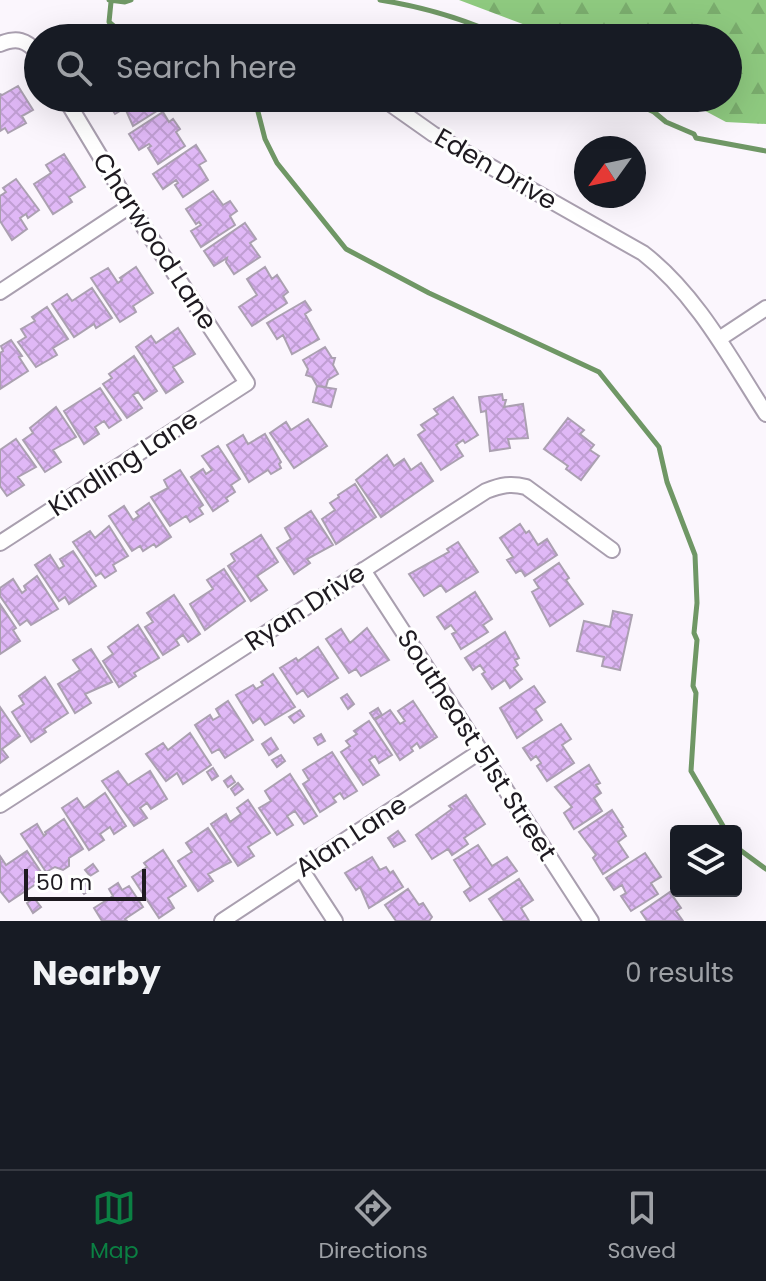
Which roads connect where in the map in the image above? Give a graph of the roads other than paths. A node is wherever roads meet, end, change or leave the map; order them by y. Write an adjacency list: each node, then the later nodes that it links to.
1 (24, 41): 2 (street)
2 (0, 44)
3 (73, 112): 5 (street, Charwood Lane)
4 (402, 112): 8 (street, Eden Drive)
5 (130, 206): 6 (street); 9 (street, Charwood Lane)
6 (0, 292)
7 (766, 308): 8 (street)
8 (719, 339): 10 (street, Eden Drive)
9 (247, 383): 11 (street, Kindling Lane)
10 (766, 414)
11 (0, 543)
12 (612, 550): 13 (street, Ryan Drive)
13 (363, 570): 14 (street, Southeast 51st Street); 15 (street, Ryan Drive)
14 (481, 751): 16 (street, Alan Lane); 19 (street, Southeast 51st Street)
15 (0, 805)
16 (301, 869): 17 (street, Alan Lane); 18 (street)
17 (222, 921)
18 (335, 921)
19 (591, 921)

